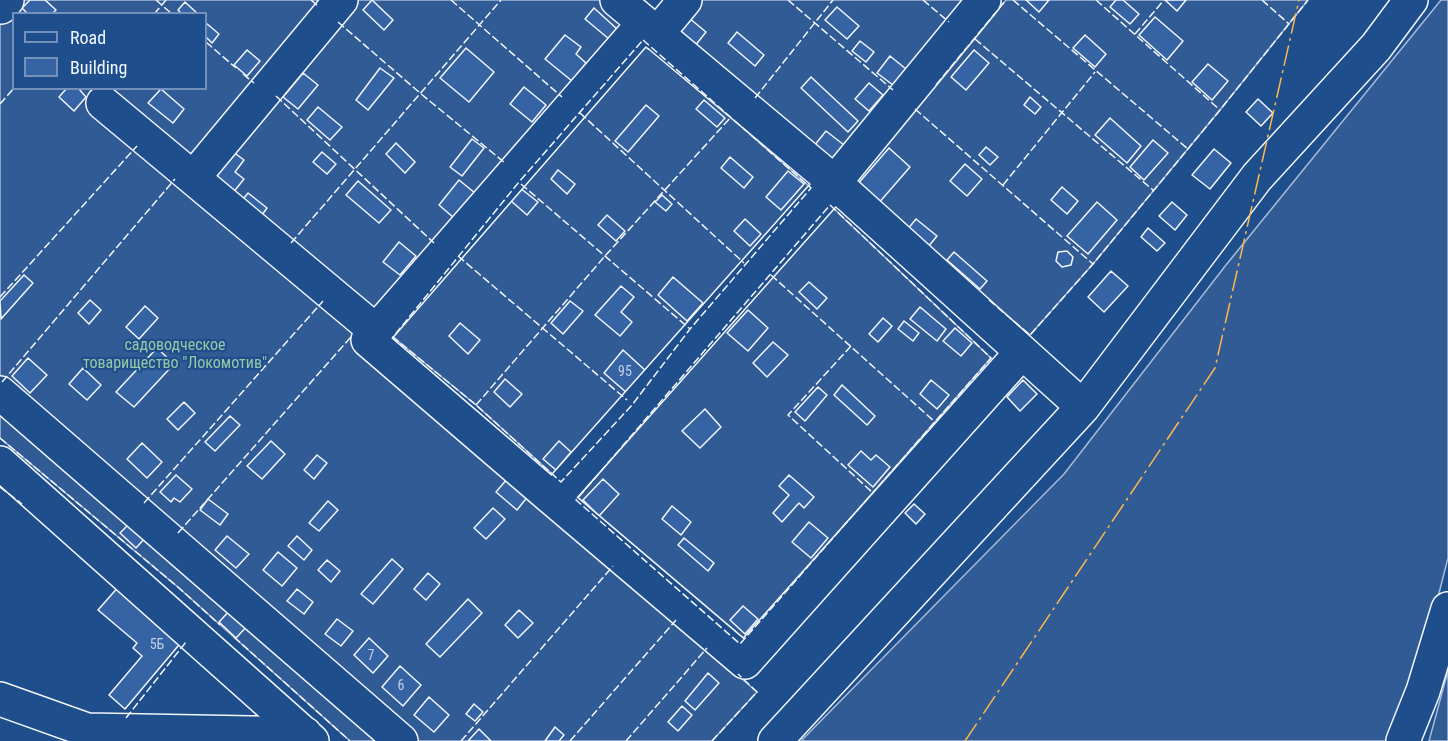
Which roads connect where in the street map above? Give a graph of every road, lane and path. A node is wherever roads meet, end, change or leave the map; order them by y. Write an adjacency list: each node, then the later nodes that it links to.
1 (7, 0): 7 (street)
2 (341, 0): 10 (street)
3 (617, 0): 8 (street)
4 (685, 0): 8 (street)
5 (984, 0): 11 (street)
6 (1411, 0): 15 (street)
7 (1, 8)
8 (650, 28): 11 (street); 12 (street)
9 (104, 103): 10 (street)
10 (193, 178): 12 (street)
11 (834, 183): 13 (street); 17 (street)
12 (376, 331): 17 (street)
13 (1022, 352): 15 (street); 17 (street)
14 (0, 393): 21 (street)
15 (1083, 407): 22 (street)
16 (0, 463): 20 (street)
17 (553, 500)
18 (1448, 609): 23 (street)
19 (0, 699): 20 (street)
20 (309, 737)
21 (402, 741)
22 (775, 741)
23 (1403, 741)

